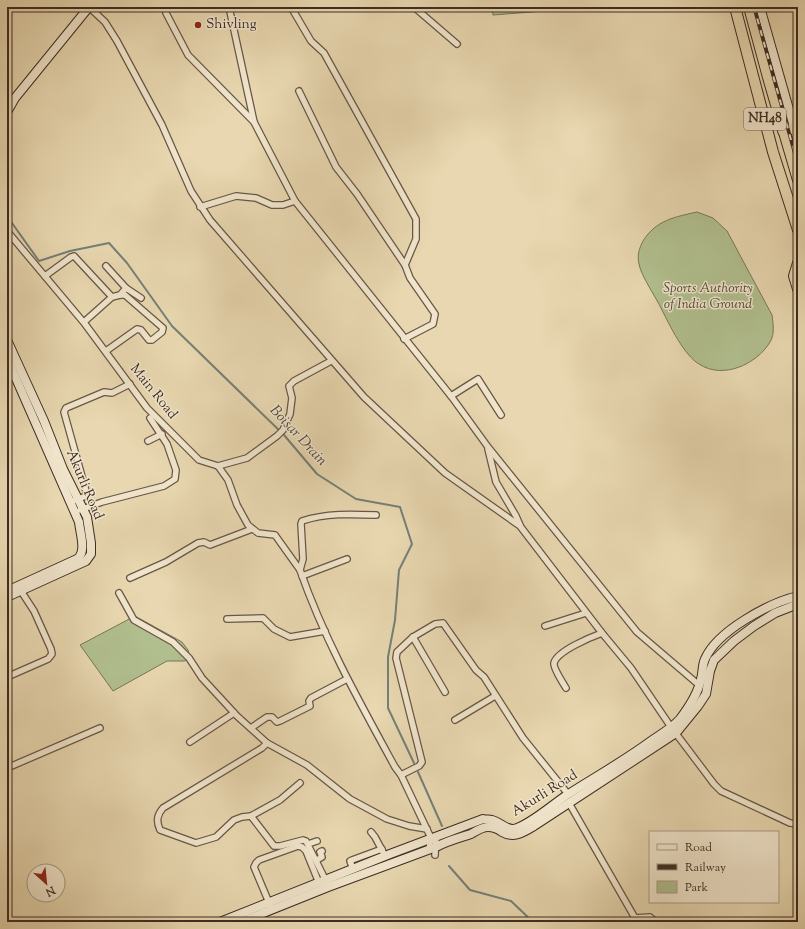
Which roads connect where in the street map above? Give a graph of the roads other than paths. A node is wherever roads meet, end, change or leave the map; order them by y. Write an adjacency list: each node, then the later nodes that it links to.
1 (89, 7): 11 (street); 20 (street)
2 (229, 7): 13 (street)
3 (291, 7): 24 (street)
4 (414, 7): 9 (street)
5 (735, 7): 21 (highway, NH48)
6 (749, 7): 15 (highway, NH48)
7 (760, 7): 14 (street)
8 (166, 13): 13 (street)
9 (457, 44)
10 (299, 91): 24 (street)
11 (11, 100): 12 (street)
12 (7, 112)
13 (254, 122): 19 (street)
14 (794, 128): 15 (highway); 16 (street)
15 (783, 131): 17 (highway, NH48)
16 (798, 141)
17 (796, 167): 18 (highway, NH48)
18 (798, 180)
19 (295, 201): 20 (street); 33 (street)
20 (200, 207): 37 (street)
21 (798, 230)
22 (7, 231): 26 (street, Main Road)
23 (798, 263): 28 (highway)
24 (405, 265): 33 (street)
25 (106, 266): 27 (street)
26 (45, 276): 30 (street); 32 (street, Main Road)
27 (126, 288): 29 (street); 31 (street)
28 (798, 290)
29 (120, 295): 30 (street); 35 (street)
30 (112, 297): 32 (street)
31 (141, 298)
32 (84, 322): 35 (street, Main Road)
33 (404, 339): 39 (street)
34 (7, 340): 42 (street, Akurli Road)
35 (106, 351): 38 (street, Main Road)
36 (7, 358): 42 (street, Akurli Road)
37 (331, 361): 47 (street); 53 (street)
38 (130, 384): 47 (street, Main Road); 48 (street)
39 (451, 396): 40 (street); 45 (street)
40 (502, 415)
41 (150, 418): 43 (street)
42 (41, 423): 46 (street, Akurli Road)
43 (162, 434): 44 (street); 50 (street)
44 (148, 441)
45 (488, 446): 53 (street); 76 (street)
46 (51, 450): 48 (street, Akurli Road); 49 (street, Akurli Road)
47 (218, 466): 54 (street)
48 (78, 499): 49 (street); 50 (street, Akurli Road)
49 (70, 502): 51 (street, Akurli Road)
50 (83, 510): 51 (street); 56 (street, Akurli Road)
51 (74, 512): 55 (street, Akurli Road)
52 (376, 515): 59 (street)
53 (520, 526): 68 (street)
54 (252, 529): 59 (street); 61 (street)
55 (82, 551): 56 (street); 58 (street)
56 (91, 554): 58 (street)
57 (347, 559): 60 (street)
58 (67, 567): 62 (street)
59 (300, 570): 60 (street)
60 (302, 576): 71 (street)
61 (130, 578)
62 (19, 589): 63 (street); 66 (street); 74 (street)
63 (7, 591)
64 (120, 593): 80 (street)
65 (798, 596): 76 (street, Akurli Road)
66 (7, 597)
67 (798, 604): 84 (street, Akurli Road)
68 (586, 613): 70 (street); 72 (street)
69 (227, 619): 71 (street)
70 (545, 626)
71 (325, 631): 75 (street)
72 (602, 633): 77 (street); 84 (street)
73 (412, 637): 78 (street); 79 (street); 88 (street)
74 (7, 677)
75 (347, 679): 83 (street); 88 (street)
76 (700, 685): 84 (street, Akurli Road)
77 (566, 688)
78 (444, 692)
79 (495, 696): 81 (street); 90 (street)
80 (234, 713): 83 (street); 85 (street)
81 (455, 720)
82 (100, 728): 87 (street)
83 (251, 728): 86 (street)
84 (674, 730): 90 (street, Akurli Road); 91 (street, Akurli Road); 93 (street)
85 (190, 742)
86 (267, 743): 92 (street); 94 (street)
87 (7, 768)
88 (401, 775): 94 (street)
89 (300, 783): 92 (street)
90 (568, 794): 96 (street, Akurli Road)
91 (569, 803): 100 (street, Akurli Road); 108 (street)
92 (251, 816): 98 (street)
93 (798, 824)
94 (427, 829): 96 (street)
95 (371, 832): 101 (street)
96 (434, 838): 100 (street); 101 (street, Akurli Road)
97 (317, 841): 98 (street)
98 (308, 844): 102 (street)
99 (322, 851): 102 (street)
100 (433, 851): 103 (street, Akurli Road)
101 (385, 853): 103 (street); 104 (street, Akurli Road)
102 (317, 860): 104 (street)
103 (392, 863): 104 (street, Akurli Road)
104 (325, 883): 105 (street, Akurli Road); 105 (street)
105 (270, 906): 106 (street, Akurli Road); 107 (street, Akurli Road)
106 (226, 921)
107 (241, 922)
108 (656, 922)

